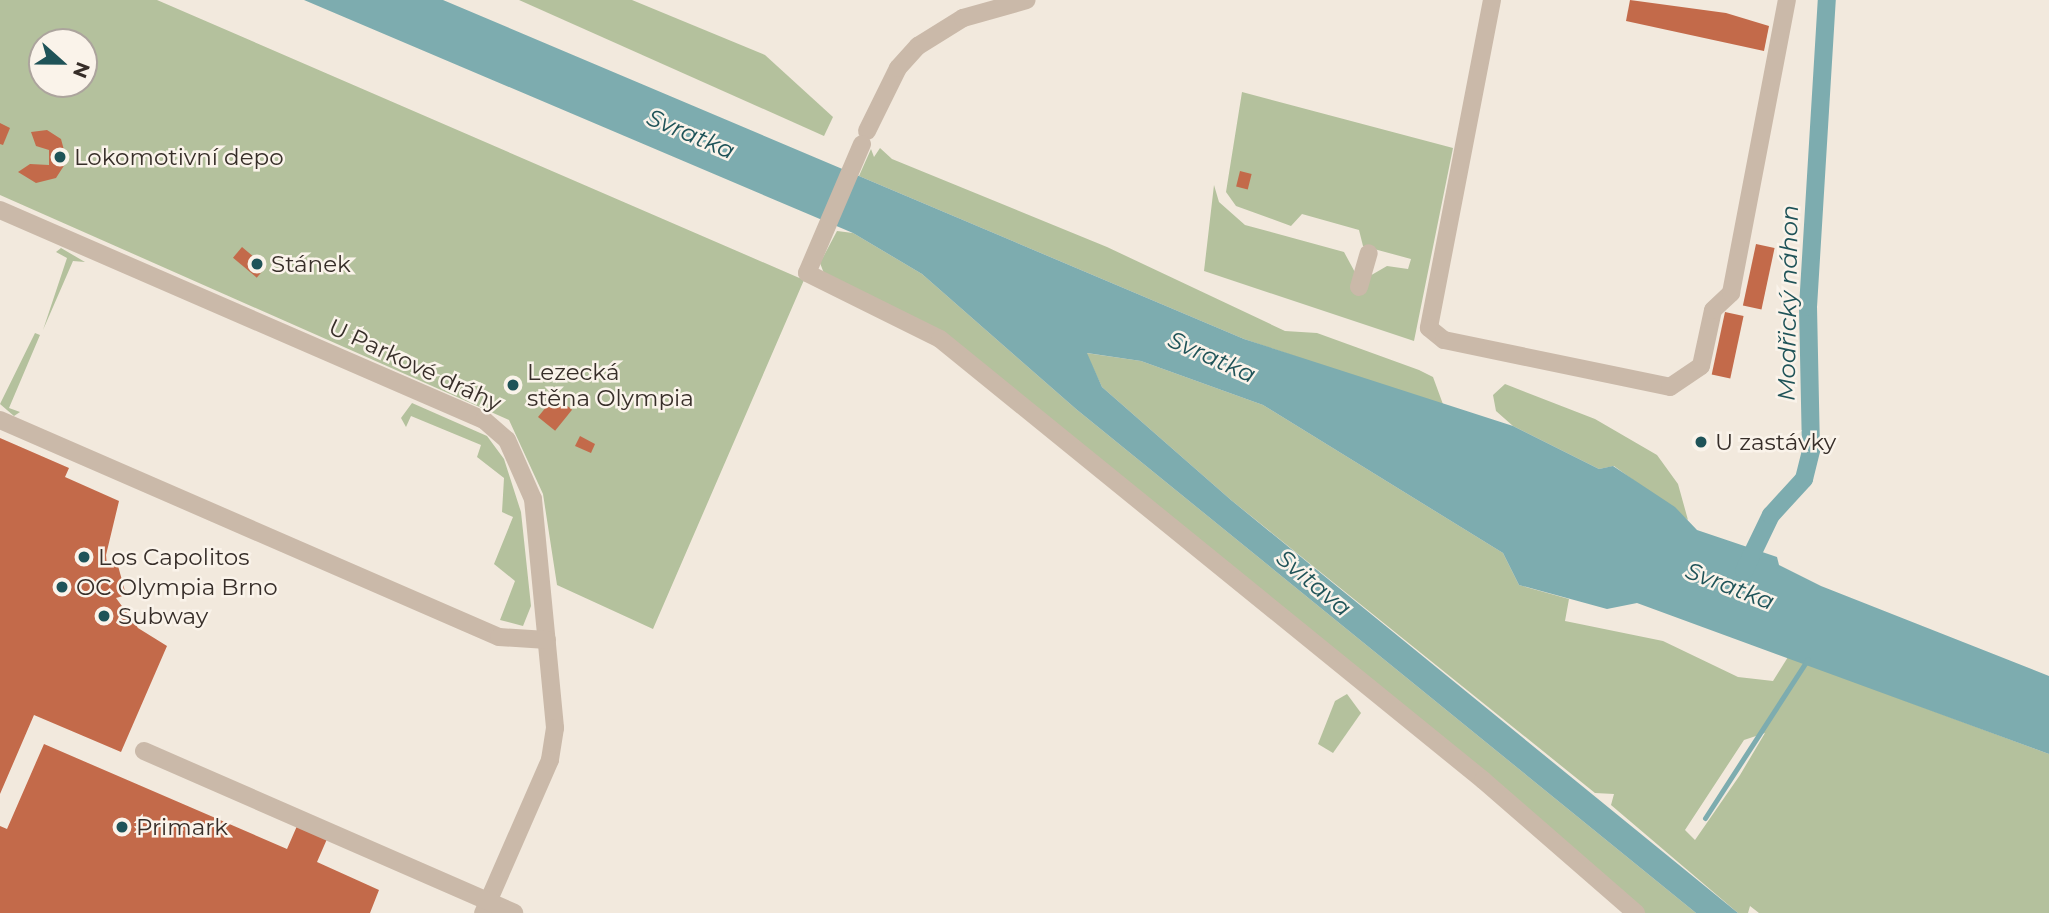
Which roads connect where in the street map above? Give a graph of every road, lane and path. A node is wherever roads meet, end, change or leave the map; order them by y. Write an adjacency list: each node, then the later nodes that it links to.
1 (1027, 0): 12 (street)
2 (1492, 0): 3 (street)
3 (1787, 0)
4 (0, 210): 8 (street, U Parkové dráhy)
5 (1369, 253): 6 (street)
6 (1359, 287)
7 (0, 420): 8 (street)
8 (547, 640): 10 (street, U Parkové dráhy)
9 (144, 751): 10 (street)
10 (485, 908): 11 (street)
11 (514, 913)
12 (1636, 913)

